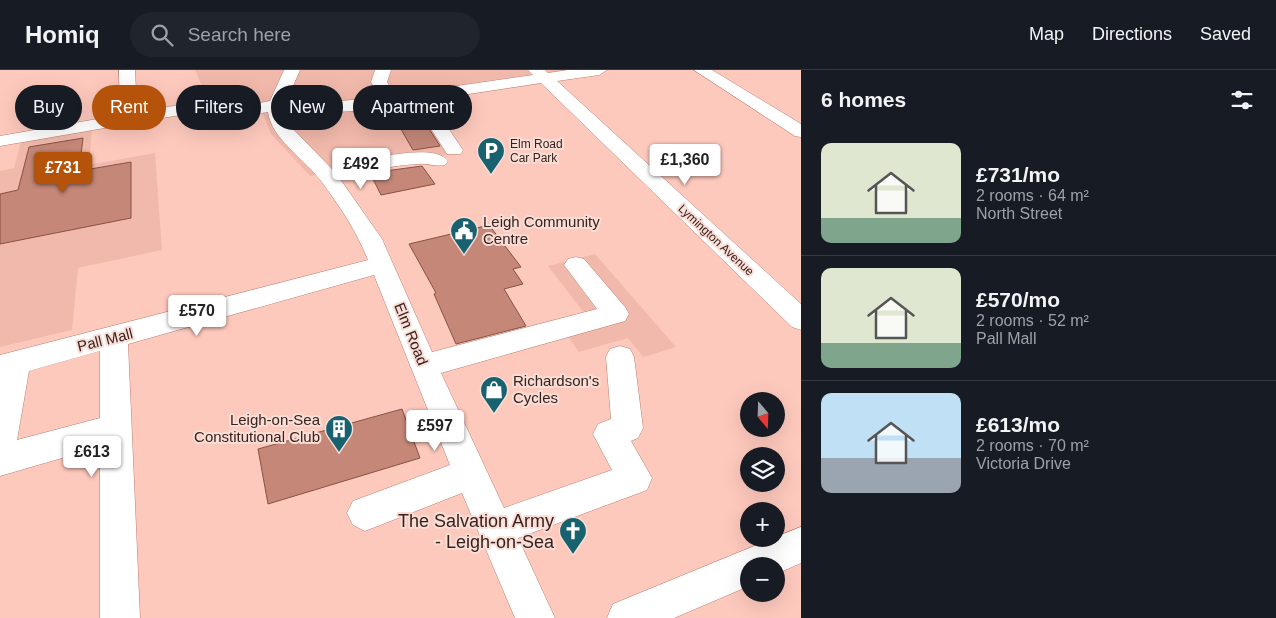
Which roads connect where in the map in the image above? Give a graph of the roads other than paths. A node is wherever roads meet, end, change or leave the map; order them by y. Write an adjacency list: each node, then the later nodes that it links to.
1 (126, 70): 7 (street)
2 (292, 70): 8 (street)
3 (383, 70): 9 (street)
4 (599, 70): 6 (street)
5 (702, 70): 17 (street)
6 (540, 74): 10 (street); 25 (street, Lymington Avenue)
7 (127, 85)
8 (285, 85)
9 (381, 85)
10 (472, 86)
11 (271, 105): 13 (street)
12 (353, 106): 19 (street)
13 (166, 113)
14 (92, 125): 18 (street)
15 (284, 130): 19 (street, Elm Road)
16 (441, 130): 20 (street)
17 (801, 132)
18 (0, 141)
19 (297, 142): 22 (street, Elm Road)
20 (454, 150)
21 (438, 162): 22 (street)
22 (328, 176): 23 (street, Elm Road)
23 (382, 265): 26 (street, Pall Mall); 29 (street, Elm Road)
24 (576, 265): 29 (street)
25 (801, 320)
26 (114, 338): 28 (street, Pall Mall); 30 (street)
27 (620, 357): 35 (street)
28 (8, 365): 31 (street)
29 (424, 366): 33 (street, Elm Road)
30 (116, 428): 32 (street); 39 (street)
31 (0, 448)
32 (0, 460)
33 (470, 474): 34 (street); 35 (street, Elm Road)
34 (365, 513)
35 (495, 529): 40 (street, Elm Road)
36 (801, 545): 37 (street)
37 (771, 557)
38 (740, 570): 41 (street)
39 (120, 618)
40 (535, 618)
41 (627, 618)

